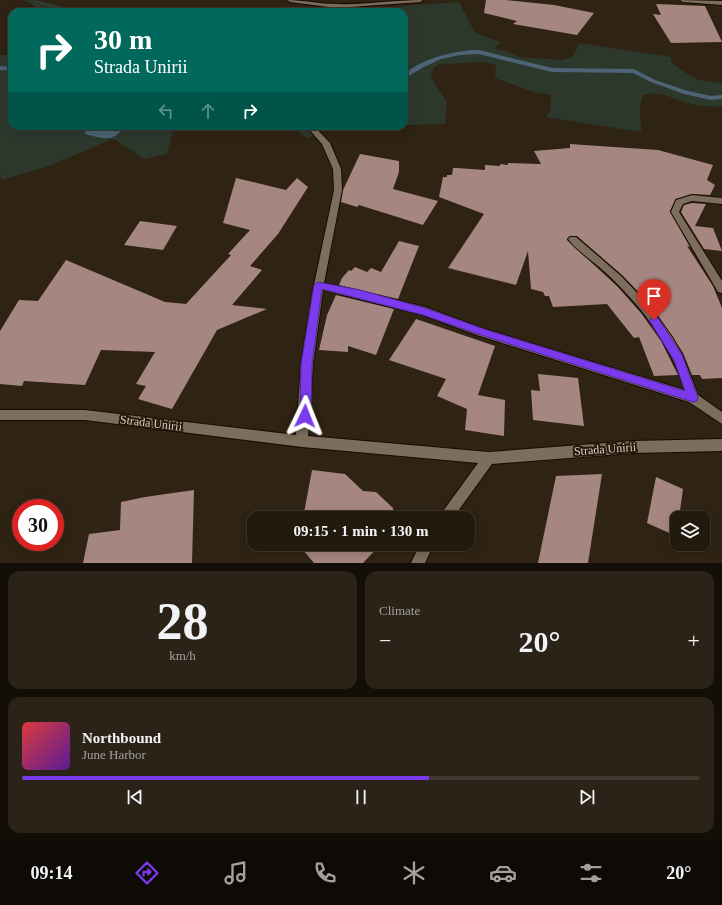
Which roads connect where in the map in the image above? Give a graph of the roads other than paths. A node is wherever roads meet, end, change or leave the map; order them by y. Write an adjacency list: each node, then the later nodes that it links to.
1 (290, 0): 2 (street)
2 (416, 0): 3 (street)
3 (420, 0)
4 (683, 0): 5 (street)
5 (722, 4)
6 (314, 130): 9 (street)
7 (722, 201): 10 (street)
8 (573, 239): 11 (street)
9 (318, 285): 11 (street); 14 (street)
10 (722, 289)
11 (693, 398): 13 (street)
12 (0, 415): 14 (street, Strada Unirii)
13 (722, 419)
14 (302, 440): 16 (street, Strada Unirii)
15 (722, 445): 16 (street, Strada Unirii)
16 (489, 458): 17 (street)
17 (450, 511)
18 (424, 551): 19 (street)
19 (418, 563)

